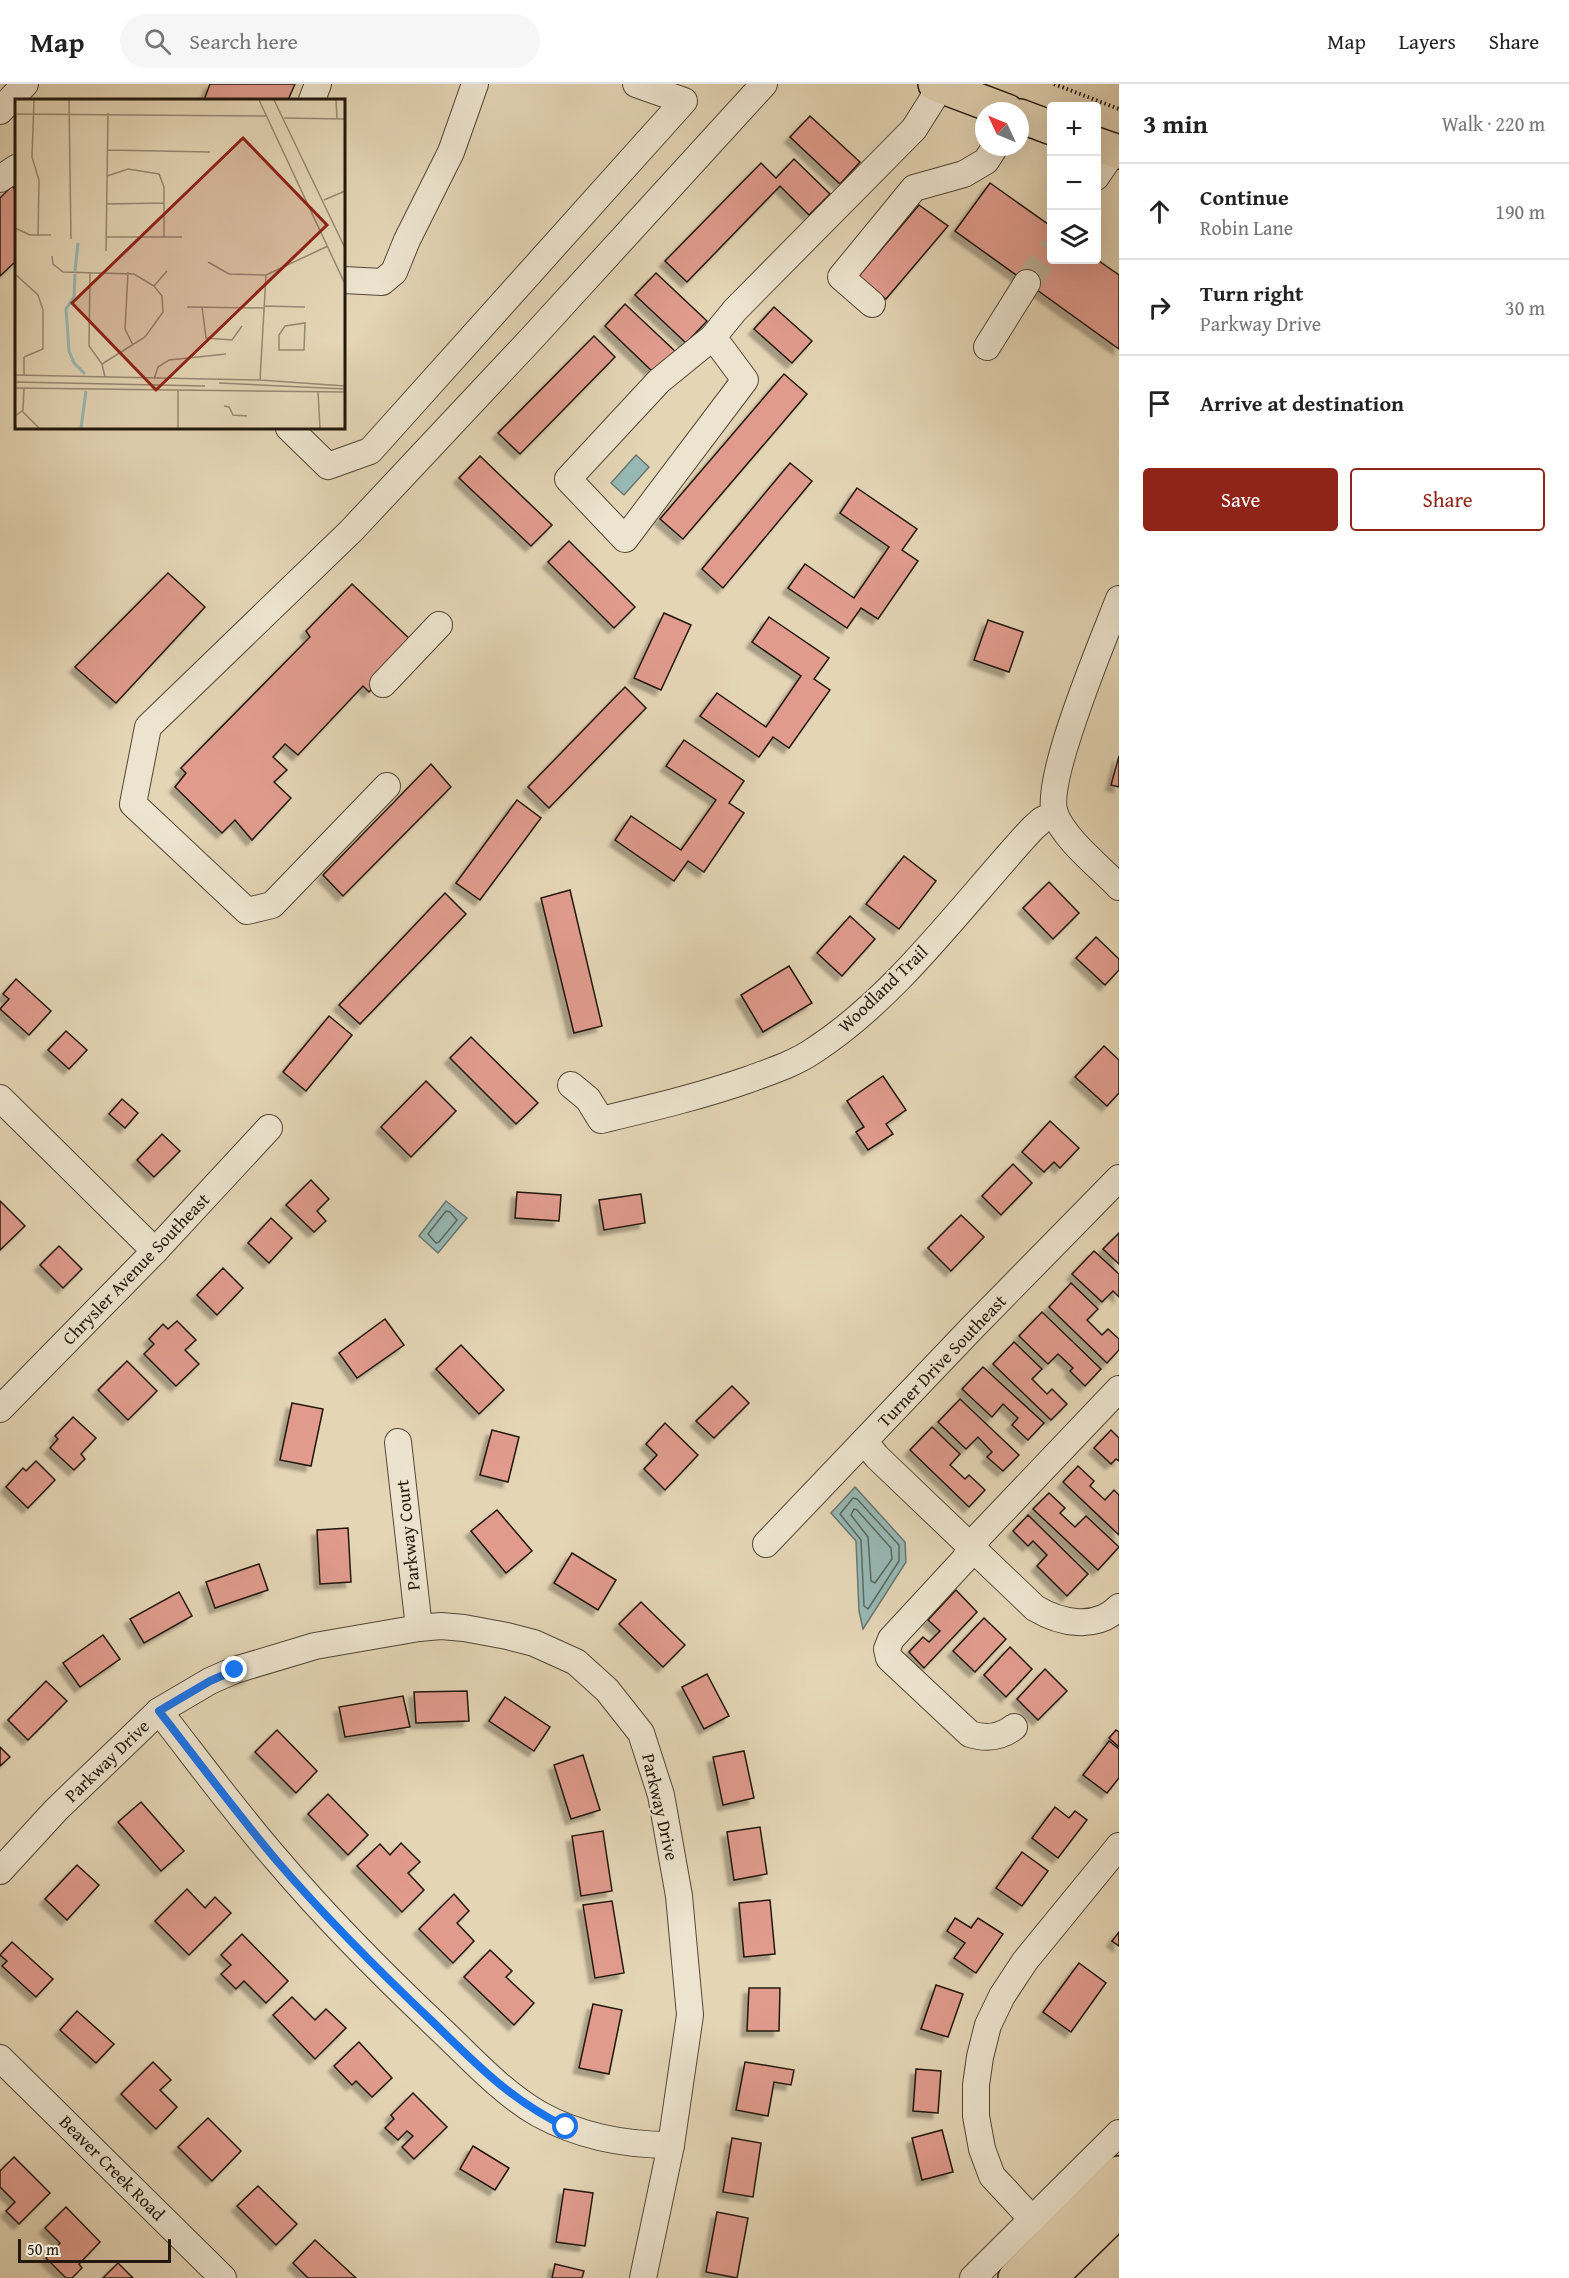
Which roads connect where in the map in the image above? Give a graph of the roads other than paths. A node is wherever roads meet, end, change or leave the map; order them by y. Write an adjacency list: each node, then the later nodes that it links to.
1 (25, 84): 9 (street)
2 (318, 84): 7 (street)
3 (475, 84): 15 (street)
4 (636, 84): 20 (street)
5 (764, 84): 24 (street)
6 (938, 85): 8 (main road); 18 (street)
7 (312, 99)
8 (983, 102)
9 (0, 111)
10 (1029, 119): 11 (main road)
11 (1047, 126)
12 (989, 156): 17 (street)
13 (15, 169): 14 (street)
14 (0, 179)
15 (345, 280)
16 (1027, 283): 19 (street)
17 (872, 304)
18 (713, 337): 18 (street)
19 (987, 347)
20 (290, 429)
21 (1119, 599): 25 (street)
22 (439, 625): 23 (street)
23 (383, 684)
24 (387, 786)
25 (1055, 814): 26 (street); 27 (street, Woodland Trail)
26 (1119, 887)
27 (571, 1085)
28 (0, 1098): 31 (street)
29 (270, 1128): 31 (street, Chrysler Avenue Southeast)
30 (1119, 1178): 35 (street, Turner Drive Southeast)
31 (155, 1251): 33 (street, Chrysler Avenue Southeast)
32 (1119, 1389): 37 (street)
33 (0, 1409)
34 (398, 1442): 39 (street, Parkway Court)
35 (865, 1442): 36 (street, Turner Drive Southeast); 37 (street)
36 (766, 1545)
37 (970, 1548): 38 (street); 41 (street)
38 (1119, 1607)
39 (419, 1628): 40 (street, Parkway Drive); 46 (street, Parkway Drive)
40 (159, 1711): 43 (street, Parkway Drive); 46 (street)
41 (1014, 1727)
42 (1119, 1846): 49 (street)
43 (0, 1870)
44 (0, 2058): 50 (street, Beaver Creek Road)
45 (1119, 2133): 49 (street)
46 (671, 2145): 51 (street, Parkway Drive)
47 (1119, 2173): 53 (main road)
48 (1119, 2210): 54 (main road)
49 (1033, 2220): 52 (street)
50 (223, 2278)
51 (643, 2278)
52 (973, 2278)
53 (1015, 2278)
54 (1050, 2278)

